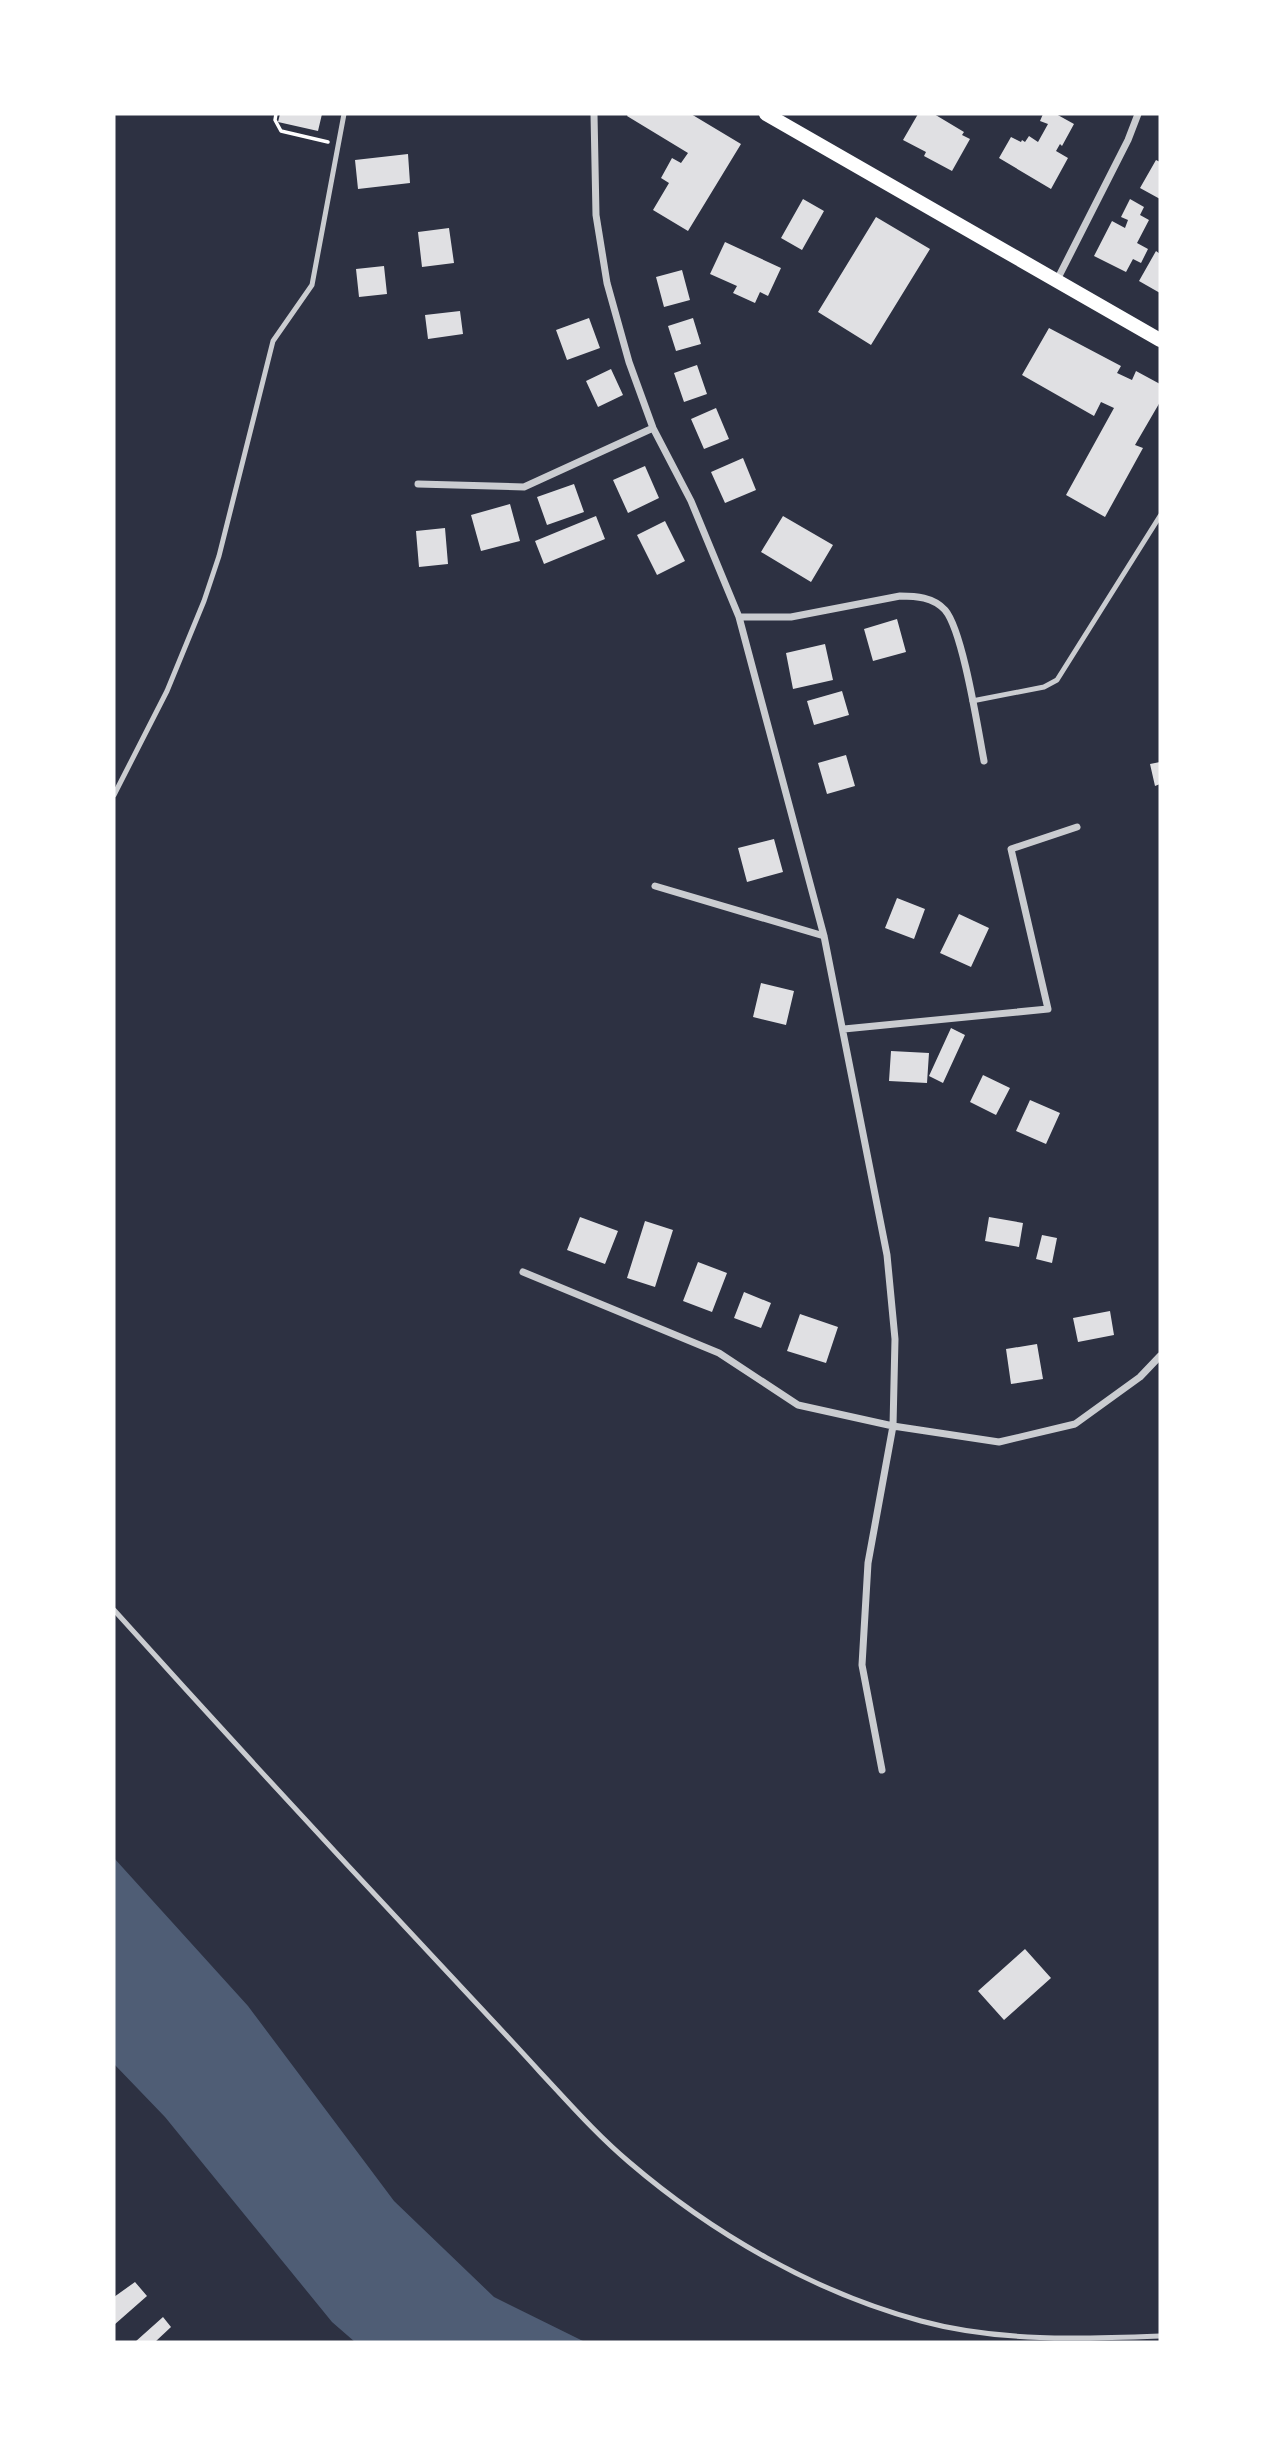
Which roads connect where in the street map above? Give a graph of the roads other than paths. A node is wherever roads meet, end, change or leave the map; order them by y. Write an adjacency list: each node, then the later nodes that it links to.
1 (344, 114): 13 (lane)
2 (594, 114): 7 (street)
3 (766, 114): 5 (main road)
4 (1138, 114): 5 (street)
5 (1057, 281): 6 (main road)
6 (1160, 340)
7 (653, 428): 8 (street); 10 (street)
8 (418, 484)
9 (1160, 516): 11 (lane)
10 (739, 617): 11 (street); 16 (street)
11 (972, 701): 12 (street)
12 (984, 761)
13 (114, 795)
14 (1077, 827): 17 (street)
15 (655, 886): 16 (street)
16 (824, 936): 17 (street)
17 (844, 1029): 20 (street)
18 (523, 1272): 20 (street)
19 (1160, 1356): 20 (street)
20 (893, 1426): 22 (street)
21 (114, 1610): 23 (lane)
22 (882, 1770)
23 (1160, 2336)

